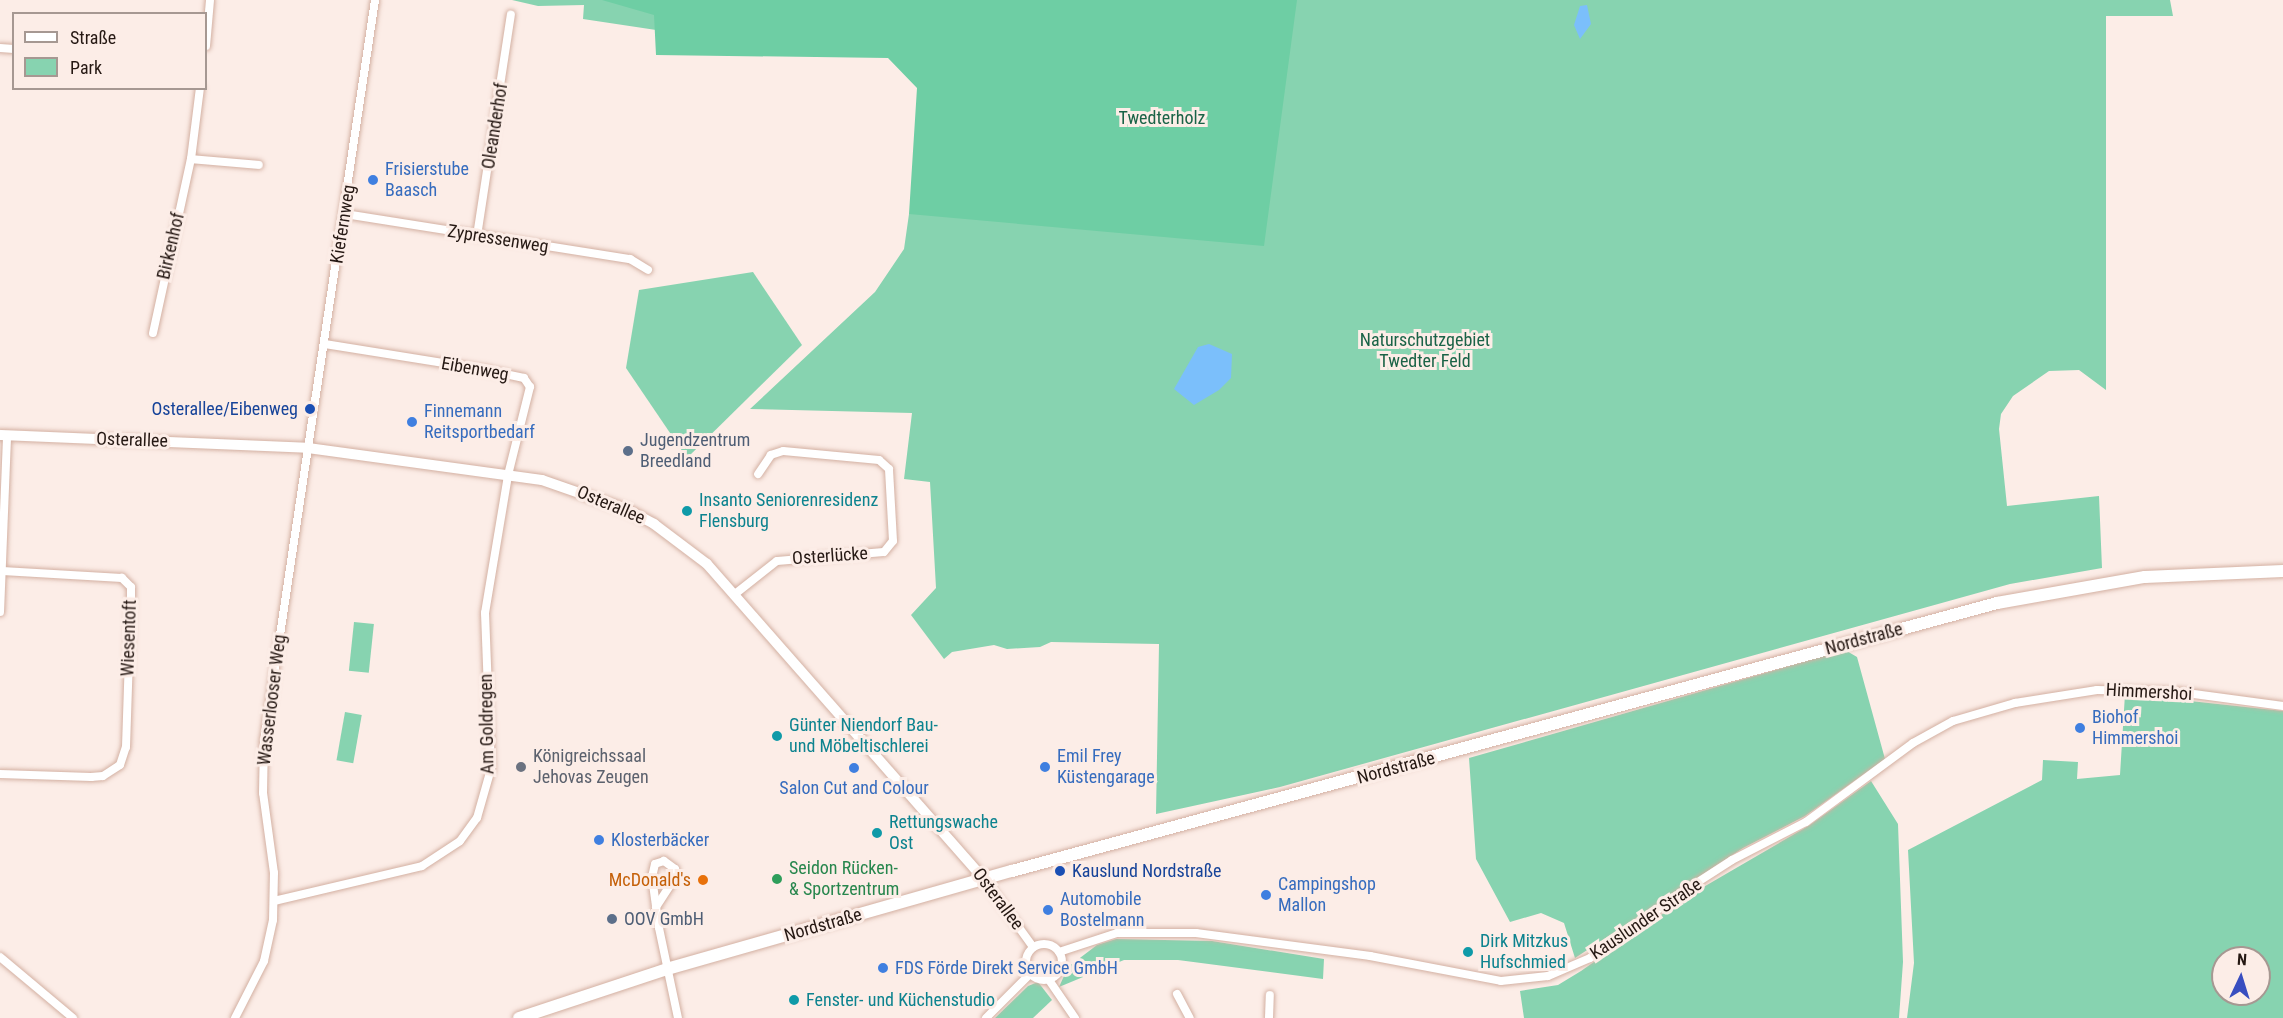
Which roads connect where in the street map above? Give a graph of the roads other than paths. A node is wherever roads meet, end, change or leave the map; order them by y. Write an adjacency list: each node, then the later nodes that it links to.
1 (210, 0): 4 (street)
2 (375, 0): 8 (street, Kiefernweg)
3 (511, 15): 9 (street, Oleanderhof)
4 (207, 34)
5 (200, 90): 6 (street, Birkenhof)
6 (190, 159): 7 (street); 11 (street, Birkenhof)
7 (259, 165)
8 (345, 214): 9 (street, Zypressenweg); 12 (street, Kiefernweg)
9 (477, 236): 10 (street, Zypressenweg)
10 (648, 270)
11 (153, 333)
12 (324, 344): 14 (street, Kiefernweg); 16 (street, Eibenweg)
13 (3, 435): 14 (street, Osterallee); 17 (street)
14 (308, 448): 16 (street, Osterallee); 25 (street, Wasserlooser Weg)
15 (758, 474): 19 (street, Osterlücke)
16 (508, 475): 19 (street, Osterallee); 25 (street, Am Goldregen)
17 (2, 571): 20 (street); 23 (street, Wiesentoft)
18 (2283, 571): 24 (main road, Nordstraße)
19 (735, 594): 24 (street, Osterallee)
20 (0, 612)
21 (2015, 704): 22 (street, Himmershoi); 28 (street, Kauslunder Straße)
22 (2283, 706)
23 (0, 774)
24 (984, 879): 27 (street, Osterallee); 30 (main road, Nordstraße)
25 (274, 901): 36 (street, Wasserlooser Weg)
26 (656, 907): 26 (street); 30 (street)
27 (1034, 947): 28 (street, Kauslunder Straße); 31 (street)
28 (1059, 952): 32 (street)
29 (0, 957): 35 (street)
30 (667, 969): 37 (main road, Nordstraße); 38 (street)
31 (1030, 974): 32 (street); 39 (street)
32 (1049, 980): 40 (street)
33 (1177, 994): 41 (street)
34 (1270, 995): 42 (street)
35 (73, 1018)
36 (235, 1018)
37 (519, 1018)
38 (678, 1018)
39 (986, 1018)
40 (1075, 1018)
41 (1190, 1018)
42 (1269, 1018)

